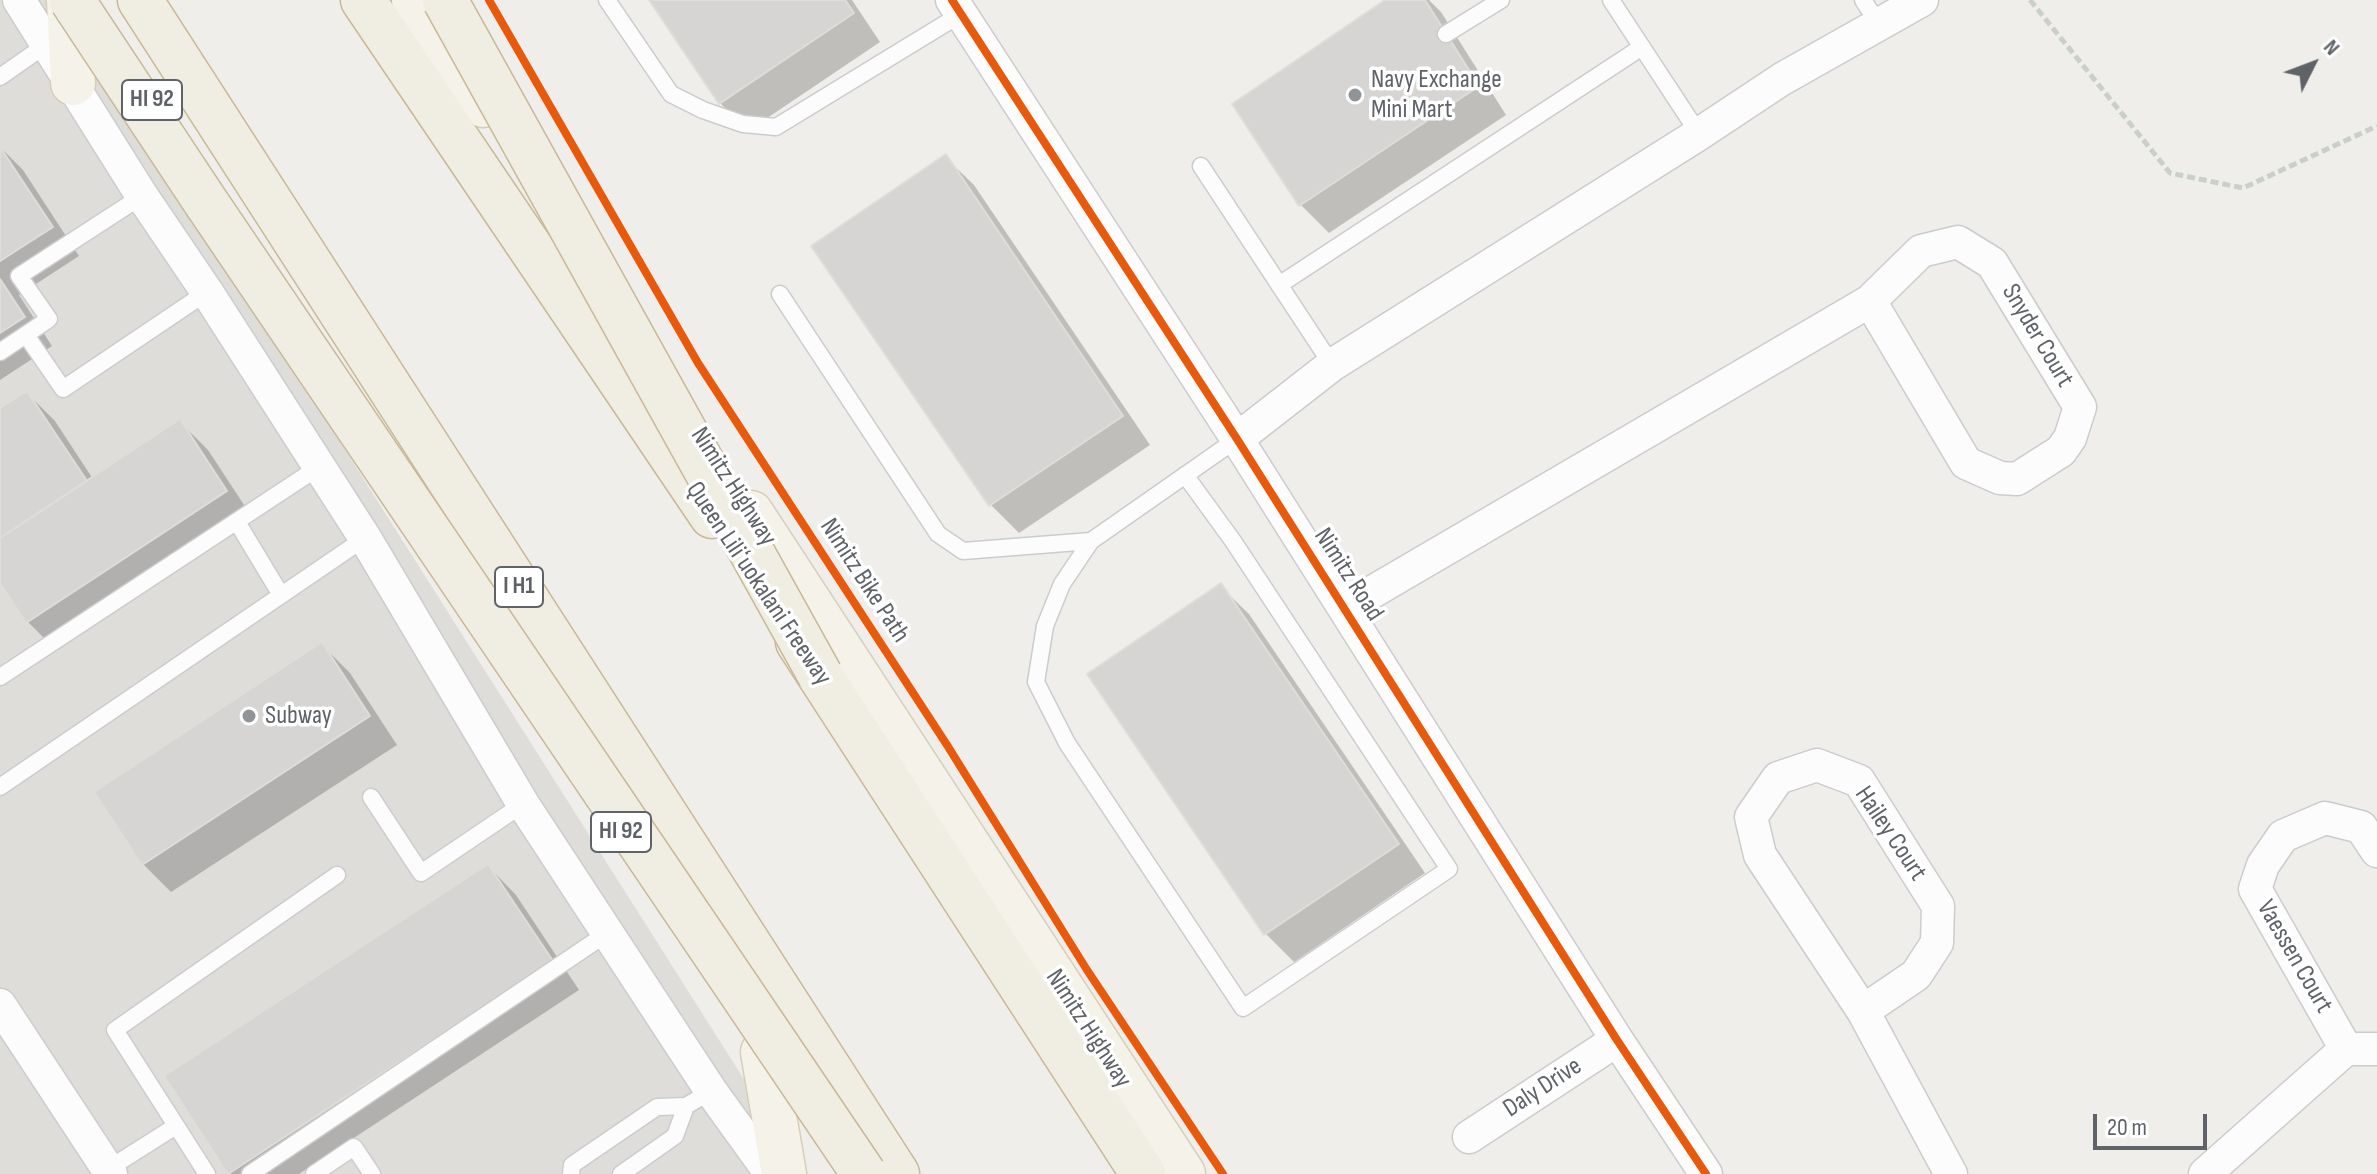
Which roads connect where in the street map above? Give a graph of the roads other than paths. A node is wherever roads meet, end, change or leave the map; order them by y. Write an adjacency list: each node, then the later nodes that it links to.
1 (19, 0): 15 (street)
2 (71, 0): 18 (main road); 63 (highway, bridge)
3 (87, 0): 49 (main road, HI 92)
4 (140, 0): 64 (highway, I H1)
5 (363, 0): 37 (highway, Queen Liliʻuokalani Freeway, bridge)
6 (414, 0): 66 (main road, Nimitz Highway)
7 (445, 0): 37 (highway, bridge)
8 (607, 0): 12 (lane)
9 (1501, 0): 14 (lane)
10 (1611, 0): 16 (lane)
11 (1922, 0): 13 (street)
12 (965, 5): 29 (street, Nimitz Road)
13 (1872, 13): 19 (street)
14 (1446, 34)
15 (47, 44): 17 (lane); 18 (street)
16 (1642, 47): 19 (lane); 22 (lane)
17 (0, 77)
18 (73, 83): 21 (street)
19 (1699, 134): 28 (street)
20 (1201, 166): 22 (lane)
21 (142, 196): 23 (street); 26 (lane)
22 (1279, 285): 28 (lane)
23 (207, 292): 26 (lane); 30 (street)
24 (780, 294): 34 (lane)
25 (1870, 301): 25 (street, Snyder Court); 36 (street, Snyder Court)
26 (26, 335): 27 (lane)
27 (0, 352)
28 (1332, 365): 29 (street)
29 (1237, 439): 31 (lane); 36 (street, Nimitz Road)
30 (319, 467): 32 (lane); 33 (street)
31 (1185, 475): 34 (lane); 34 (lane)
32 (237, 522): 35 (lane); 38 (lane)
33 (365, 538): 35 (lane); 41 (street)
34 (1091, 541)
35 (281, 595): 39 (lane)
36 (1345, 608): 47 (street, Nimitz Road)
37 (820, 675): 65 (highway, Queen Liliʻuokalani Freeway)
38 (0, 677)
39 (0, 787)
40 (371, 797): 41 (lane)
41 (523, 804): 44 (street)
42 (2377, 851): 48 (street, Vaessen Court)
43 (337, 875): 51 (lane)
44 (606, 934): 50 (street); 55 (lane)
45 (0, 1005): 53 (street)
46 (1863, 1011): 46 (street, Hailey Court); 68 (street, Hailey Court)
47 (1617, 1040): 52 (street, Daly Drive); 67 (street, Nimitz Road)
48 (2362, 1049): 69 (street, Vaessen Court)
49 (763, 1052): 61 (main road); 62 (main road, HI 92)
50 (698, 1098): 58 (lane); 59 (lane); 60 (street)
51 (176, 1126): 53 (lane); 54 (lane)
52 (1469, 1137)
53 (109, 1171)
54 (207, 1174)
55 (250, 1174)
56 (314, 1174): 57 (lane)
57 (372, 1174)
58 (571, 1174)
59 (622, 1174)
60 (771, 1174)
61 (784, 1174)
62 (841, 1174)
63 (864, 1174)
64 (897, 1174)
65 (1143, 1174)
66 (1183, 1174)
67 (1706, 1174)
68 (1951, 1174)
69 (2205, 1174)

